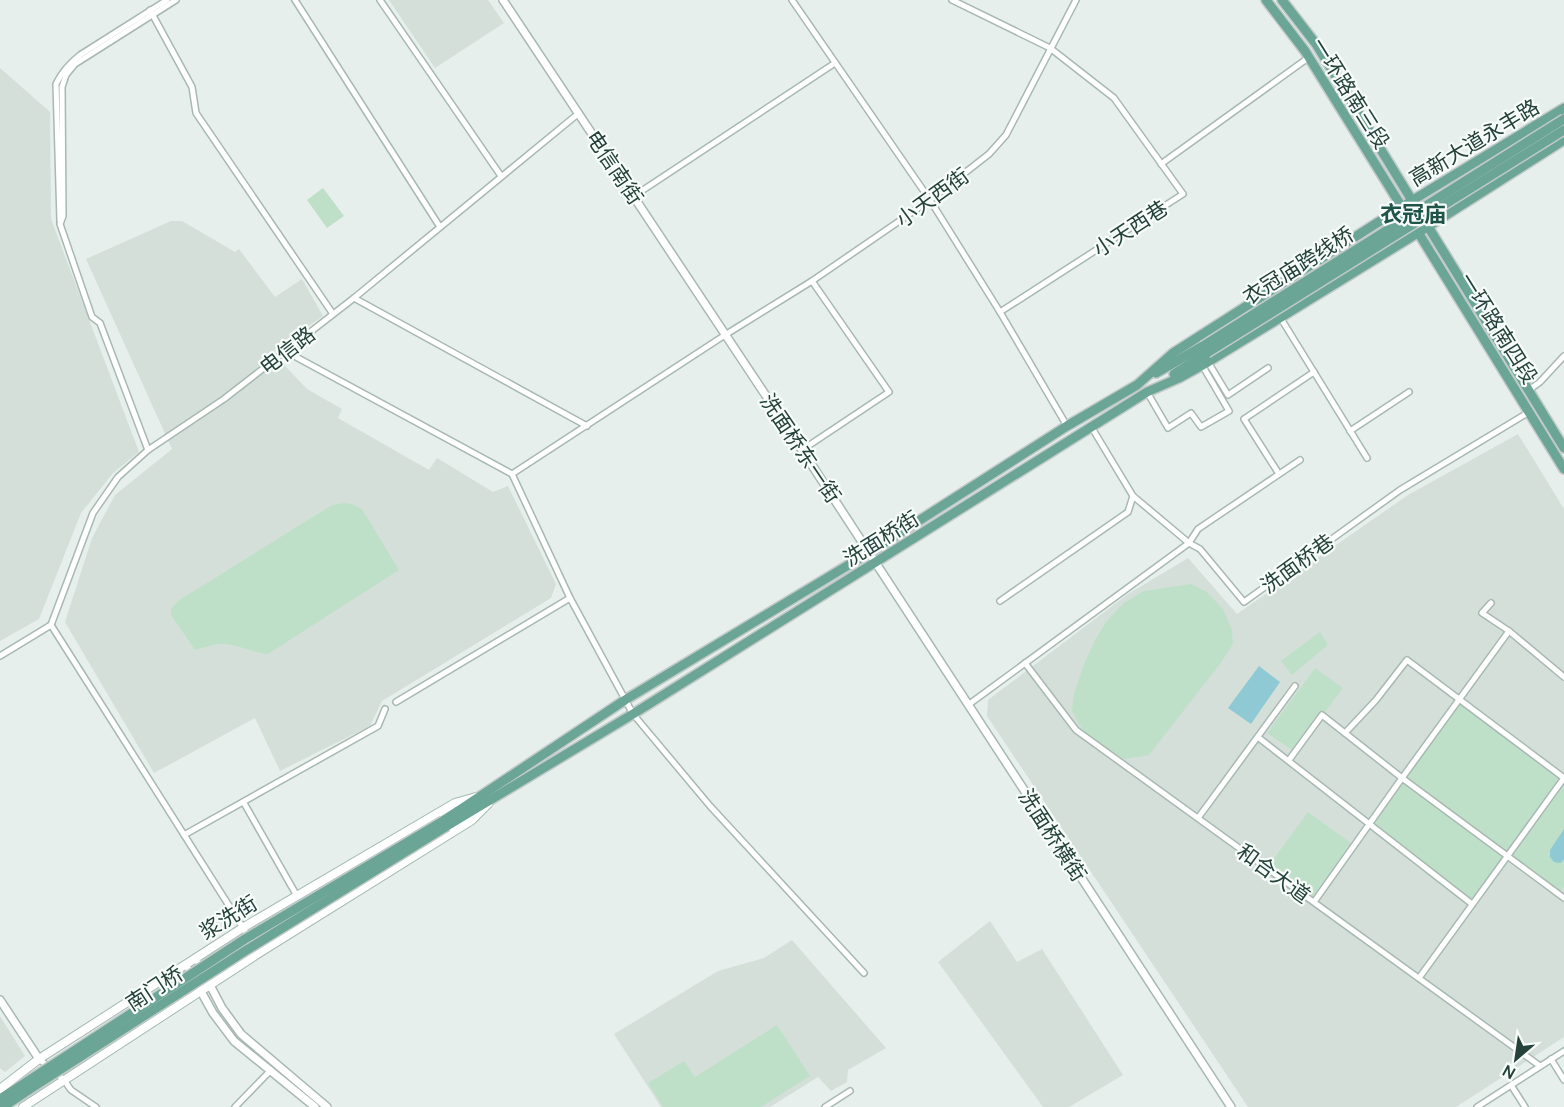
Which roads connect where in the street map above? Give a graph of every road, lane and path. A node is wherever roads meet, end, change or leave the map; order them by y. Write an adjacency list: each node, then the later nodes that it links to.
1 (167, 0): 11 (street)
2 (176, 0): 11 (street)
3 (295, 0): 27 (street)
4 (380, 0): 21 (street)
5 (503, 0): 16 (street, 电信南街)
6 (792, 0): 14 (street)
7 (952, 0): 12 (street, 小天西巷)
8 (1076, 0): 12 (street, 小天西街)
9 (1266, 0): 25 (main road, 一环路南三段)
10 (1282, 0): 24 (main road, 一环路南三段)
11 (152, 12): 32 (street); 50 (street)
12 (1050, 48): 20 (street, 小天西巷); 23 (street, 小天西街)
13 (1308, 58): 20 (street)
14 (836, 63): 22 (street); 23 (street)
15 (1564, 108): 24 (main road, 高新大道永丰路)
16 (579, 113): 21 (street, 电信路); 22 (street, 电信南街)
17 (1564, 119): 36 (main road, 衣冠庙跨线桥, bridge)
18 (1564, 130): 36 (main road, 衣冠庙跨线桥, bridge)
19 (1564, 140): 26 (main road)
20 (1161, 164): 31 (street, 小天西巷)
21 (501, 176): 27 (street, 电信路)
22 (634, 196): 34 (street, 电信南街)
23 (930, 200): 29 (street, 小天西街); 31 (street)
24 (1413, 200): 25 (main road, 高新大道永丰路); 26 (main road, 一环路南四段)
25 (1402, 207): 28 (main road, 一环路南四段); 40 (main road, 洗面桥街)
26 (1429, 226): 28 (main road); 41 (main road, 一环路南四段)
27 (440, 227): 30 (street, 电信路)
28 (1418, 232): 33 (main road, 洗面桥街); 44 (main road, 一环路南四段)
29 (812, 281): 34 (street, 小天西街); 51 (street)
30 (354, 298): 32 (street, 电信路); 45 (street)
31 (1000, 312): 46 (street)
32 (333, 314): 35 (street, 电信路)
33 (1280, 317): 36 (main road, 洗面桥街); 39 (street)
34 (725, 335): 45 (street, 小天西街); 51 (street, 洗面桥东一街)
35 (285, 351): 50 (street, 电信路); 55 (street)
36 (1205, 356): 38 (street); 40 (main road, 洗面桥街); 42 (main road, 洗面桥街); 42 (street)
37 (1564, 356): 41 (street)
38 (1268, 368)
39 (1314, 372): 48 (street); 56 (street)
40 (1137, 385): 46 (main road, 洗面桥街)
41 (1529, 390): 49 (main road, 一环路南四段)
42 (1147, 392): 47 (main road, 洗面桥街)
43 (1409, 392): 48 (street)
44 (1529, 412): 54 (main road, 一环路南四段); 58 (street, 洗面桥巷)
45 (587, 426): 55 (street, 小天西街)
46 (1067, 426): 59 (main road, 洗面桥街)
47 (1092, 428): 57 (street); 60 (main road, 洗面桥街)
48 (1350, 431): 52 (street)
49 (1564, 448)
50 (148, 450): 64 (street, 电信路)
51 (802, 450): 59 (street, 洗面桥东一街)
52 (1367, 458)
53 (1300, 460): 56 (street)
54 (1564, 470)
55 (512, 474): 61 (street)
56 (1279, 474): 58 (street)
57 (1133, 496): 58 (street); 62 (street)
58 (1189, 543): 67 (street)
59 (870, 552): 60 (street, 洗面桥东一街); 72 (main road, 洗面桥街)
60 (875, 562): 74 (street, 洗面桥横街); 76 (main road, 洗面桥街)
61 (570, 598): 72 (street); 73 (street)
62 (1000, 601)
63 (1491, 603): 65 (street)
64 (51, 625): 66 (street); 87 (street)
65 (1509, 631): 69 (street); 71 (street)
66 (0, 656)
67 (1025, 663): 74 (street); 84 (street, 和合大道)
68 (1564, 666): 69 (street)
69 (1562, 675)
70 (1295, 686): 78 (street)
71 (1461, 699): 77 (street); 80 (street); 81 (street)
72 (625, 700): 76 (street); 82 (main road, 浆洗街)
73 (396, 702)
74 (968, 705): 122 (street, 洗面桥横街)
75 (385, 709): 83 (street)
76 (633, 714): 82 (main road, 浆洗街); 98 (street)
77 (1346, 733): 79 (street); 80 (street)
78 (1259, 738): 79 (street); 84 (street)
79 (1289, 760): 86 (street)
80 (1402, 778): 86 (street); 88 (street)
81 (1564, 778): 88 (street)
82 (487, 798): 85 (main road, 浆洗街); 90 (main road, 浆洗街); 95 (main road)
83 (244, 803): 87 (street); 90 (street)
84 (1198, 819): 92 (street, 和合大道)
85 (445, 823): 114 (main road, 南门桥, bridge); 116 (main road, 南门桥, bridge)
86 (1369, 823): 92 (street); 93 (street)
87 (184, 835): 94 (street)
88 (1506, 855): 91 (street); 93 (street)
89 (1564, 887): 91 (street)
90 (297, 896): 94 (main road, 浆洗街)
91 (1562, 896)
92 (1314, 902): 99 (street, 和合大道)
93 (1472, 904): 99 (street)
94 (244, 927): 95 (street); 96 (main road, 浆洗街)
95 (259, 953): 100 (main road)
96 (196, 959): 97 (main road, 浆洗街); 100 (street)
97 (186, 965): 101 (street); 104 (main road, 浆洗街)
98 (864, 973)
99 (1419, 978): 106 (street, 和合大道)
100 (211, 985): 101 (main road); 120 (street)
101 (202, 991): 107 (street); 109 (main road)
102 (0, 1000): 104 (street)
103 (1564, 1051): 105 (street)
104 (39, 1059): 109 (street); 112 (main road, 浆洗街)
105 (1551, 1059): 106 (street); 110 (street)
106 (1540, 1066): 111 (street)
107 (271, 1070): 118 (street); 119 (street)
108 (0, 1077): 112 (street)
109 (64, 1080): 115 (main road); 117 (street)
110 (1564, 1080)
111 (1511, 1085): 123 (street); 124 (street)
112 (3, 1087)
113 (850, 1091): 121 (street)
114 (0, 1099)
115 (27, 1106)
116 (3, 1107)
117 (96, 1107)
118 (235, 1107)
119 (315, 1107)
120 (327, 1107)
121 (825, 1107)
122 (1232, 1107)
123 (1477, 1107)
124 (1525, 1107)

